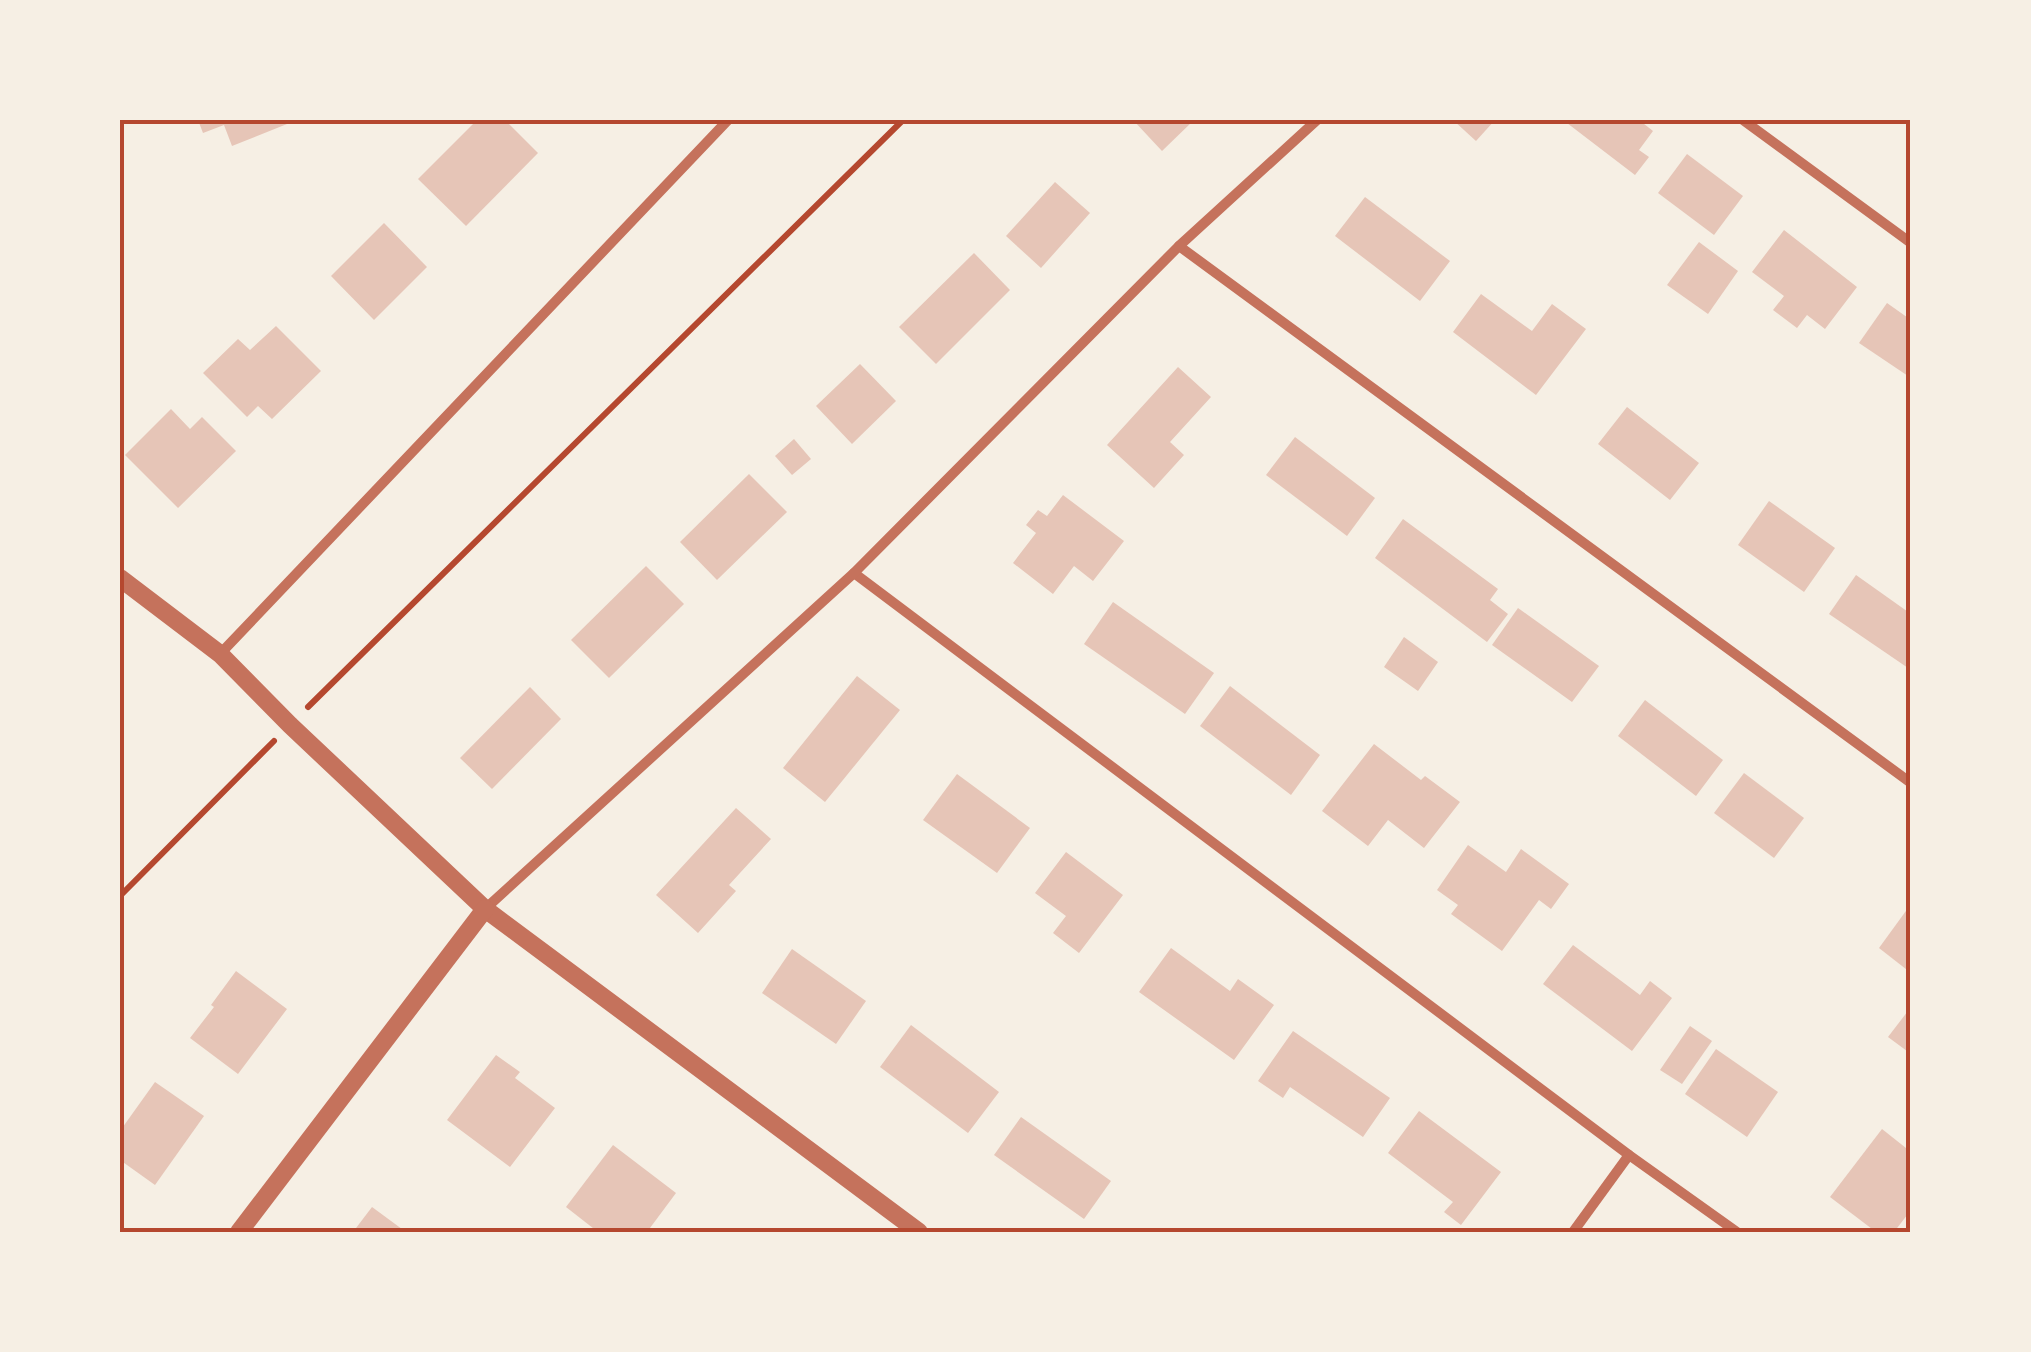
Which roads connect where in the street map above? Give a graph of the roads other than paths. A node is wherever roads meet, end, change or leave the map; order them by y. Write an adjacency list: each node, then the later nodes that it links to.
1 (728, 120): 8 (street)
2 (1317, 120): 5 (street)
3 (1742, 120): 4 (street)
4 (1911, 243)
5 (1179, 246): 6 (street); 9 (street)
6 (854, 574): 10 (street); 11 (street)
7 (120, 578): 8 (street)
8 (220, 654): 10 (street)
9 (1911, 783)
10 (485, 909): 12 (street); 13 (street)
11 (1629, 1155): 14 (street); 15 (street)
12 (240, 1232)
13 (919, 1232)
14 (1573, 1232)
15 (1737, 1232)

